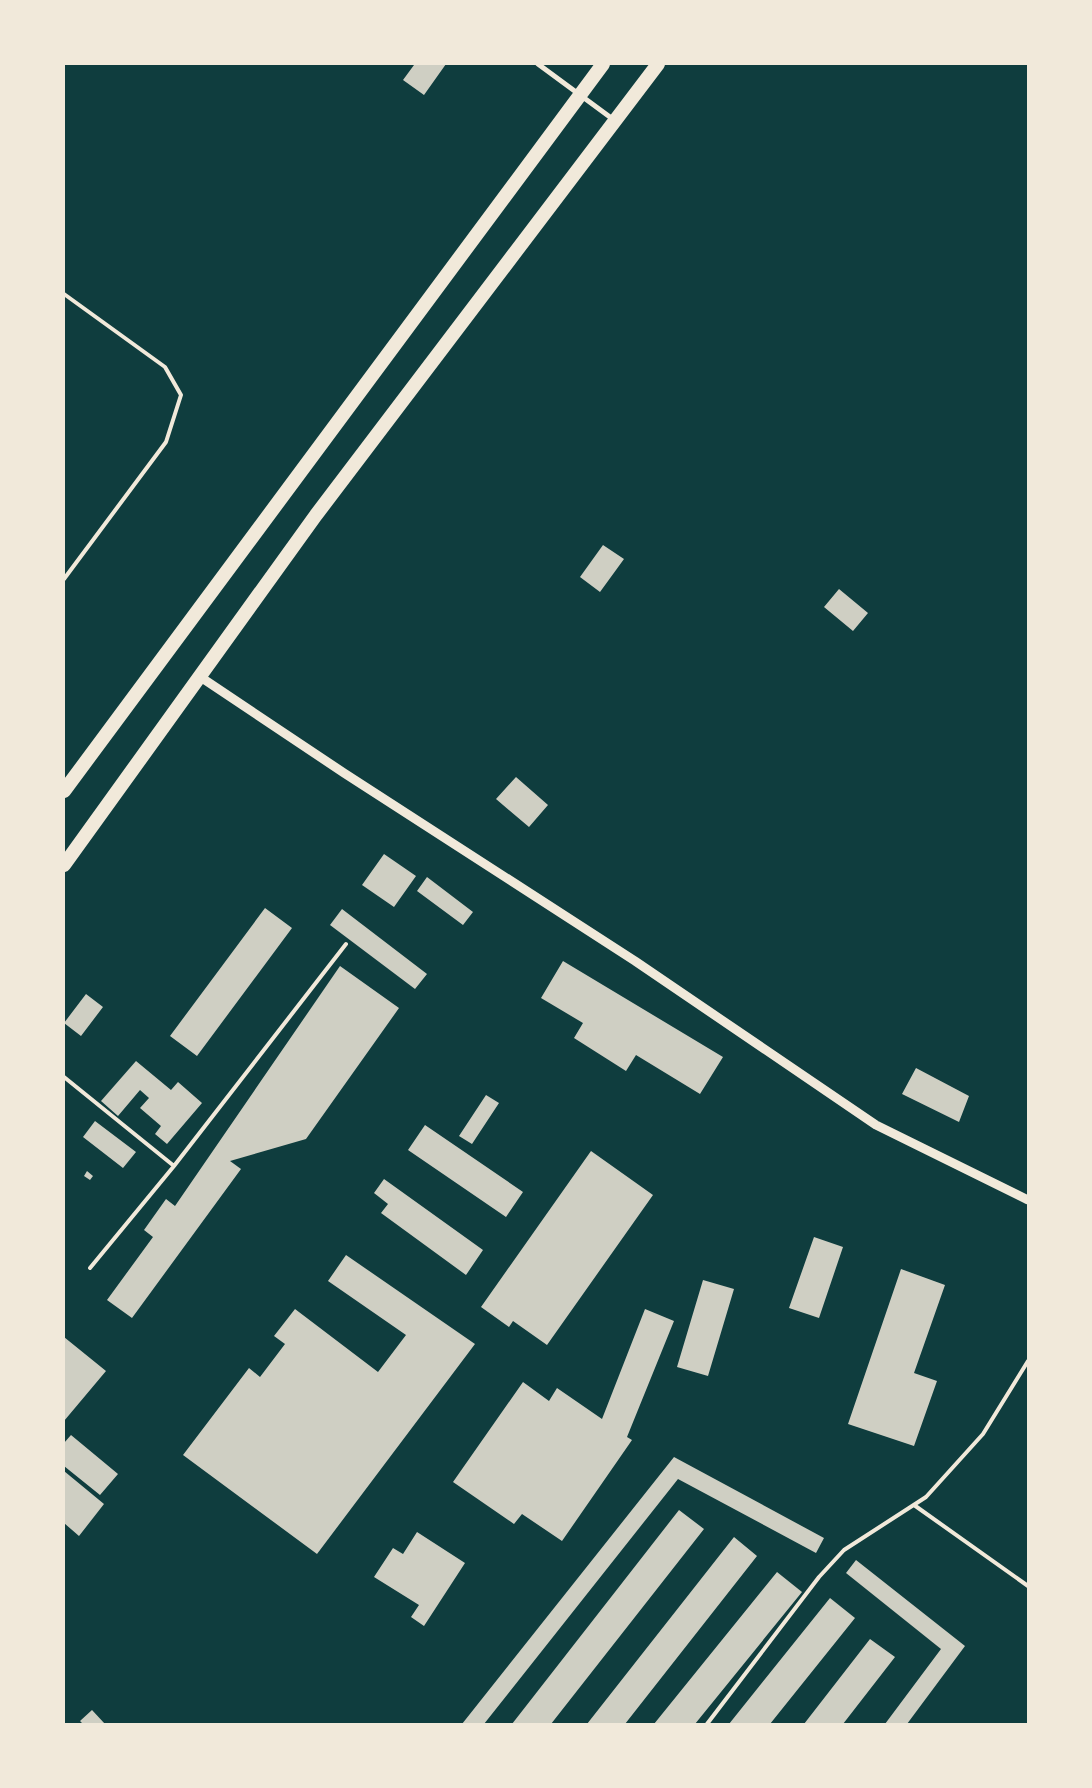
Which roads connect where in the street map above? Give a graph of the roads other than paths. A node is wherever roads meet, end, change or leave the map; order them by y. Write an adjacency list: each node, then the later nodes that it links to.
1 (538, 64): 4 (street)
2 (604, 64): 4 (highway)
3 (658, 64): 5 (highway)
4 (580, 95): 5 (street); 9 (highway)
5 (615, 121): 8 (highway)
6 (64, 294): 7 (lane)
7 (64, 579)
8 (199, 676): 10 (highway); 14 (street)
9 (64, 791)
10 (64, 865)
11 (346, 944): 13 (lane)
12 (64, 1077): 13 (lane)
13 (174, 1166): 15 (lane)
14 (1028, 1200)
15 (90, 1268)
16 (1028, 1361): 17 (lane)
17 (914, 1505): 18 (lane); 19 (lane)
18 (1028, 1586)
19 (707, 1724)

